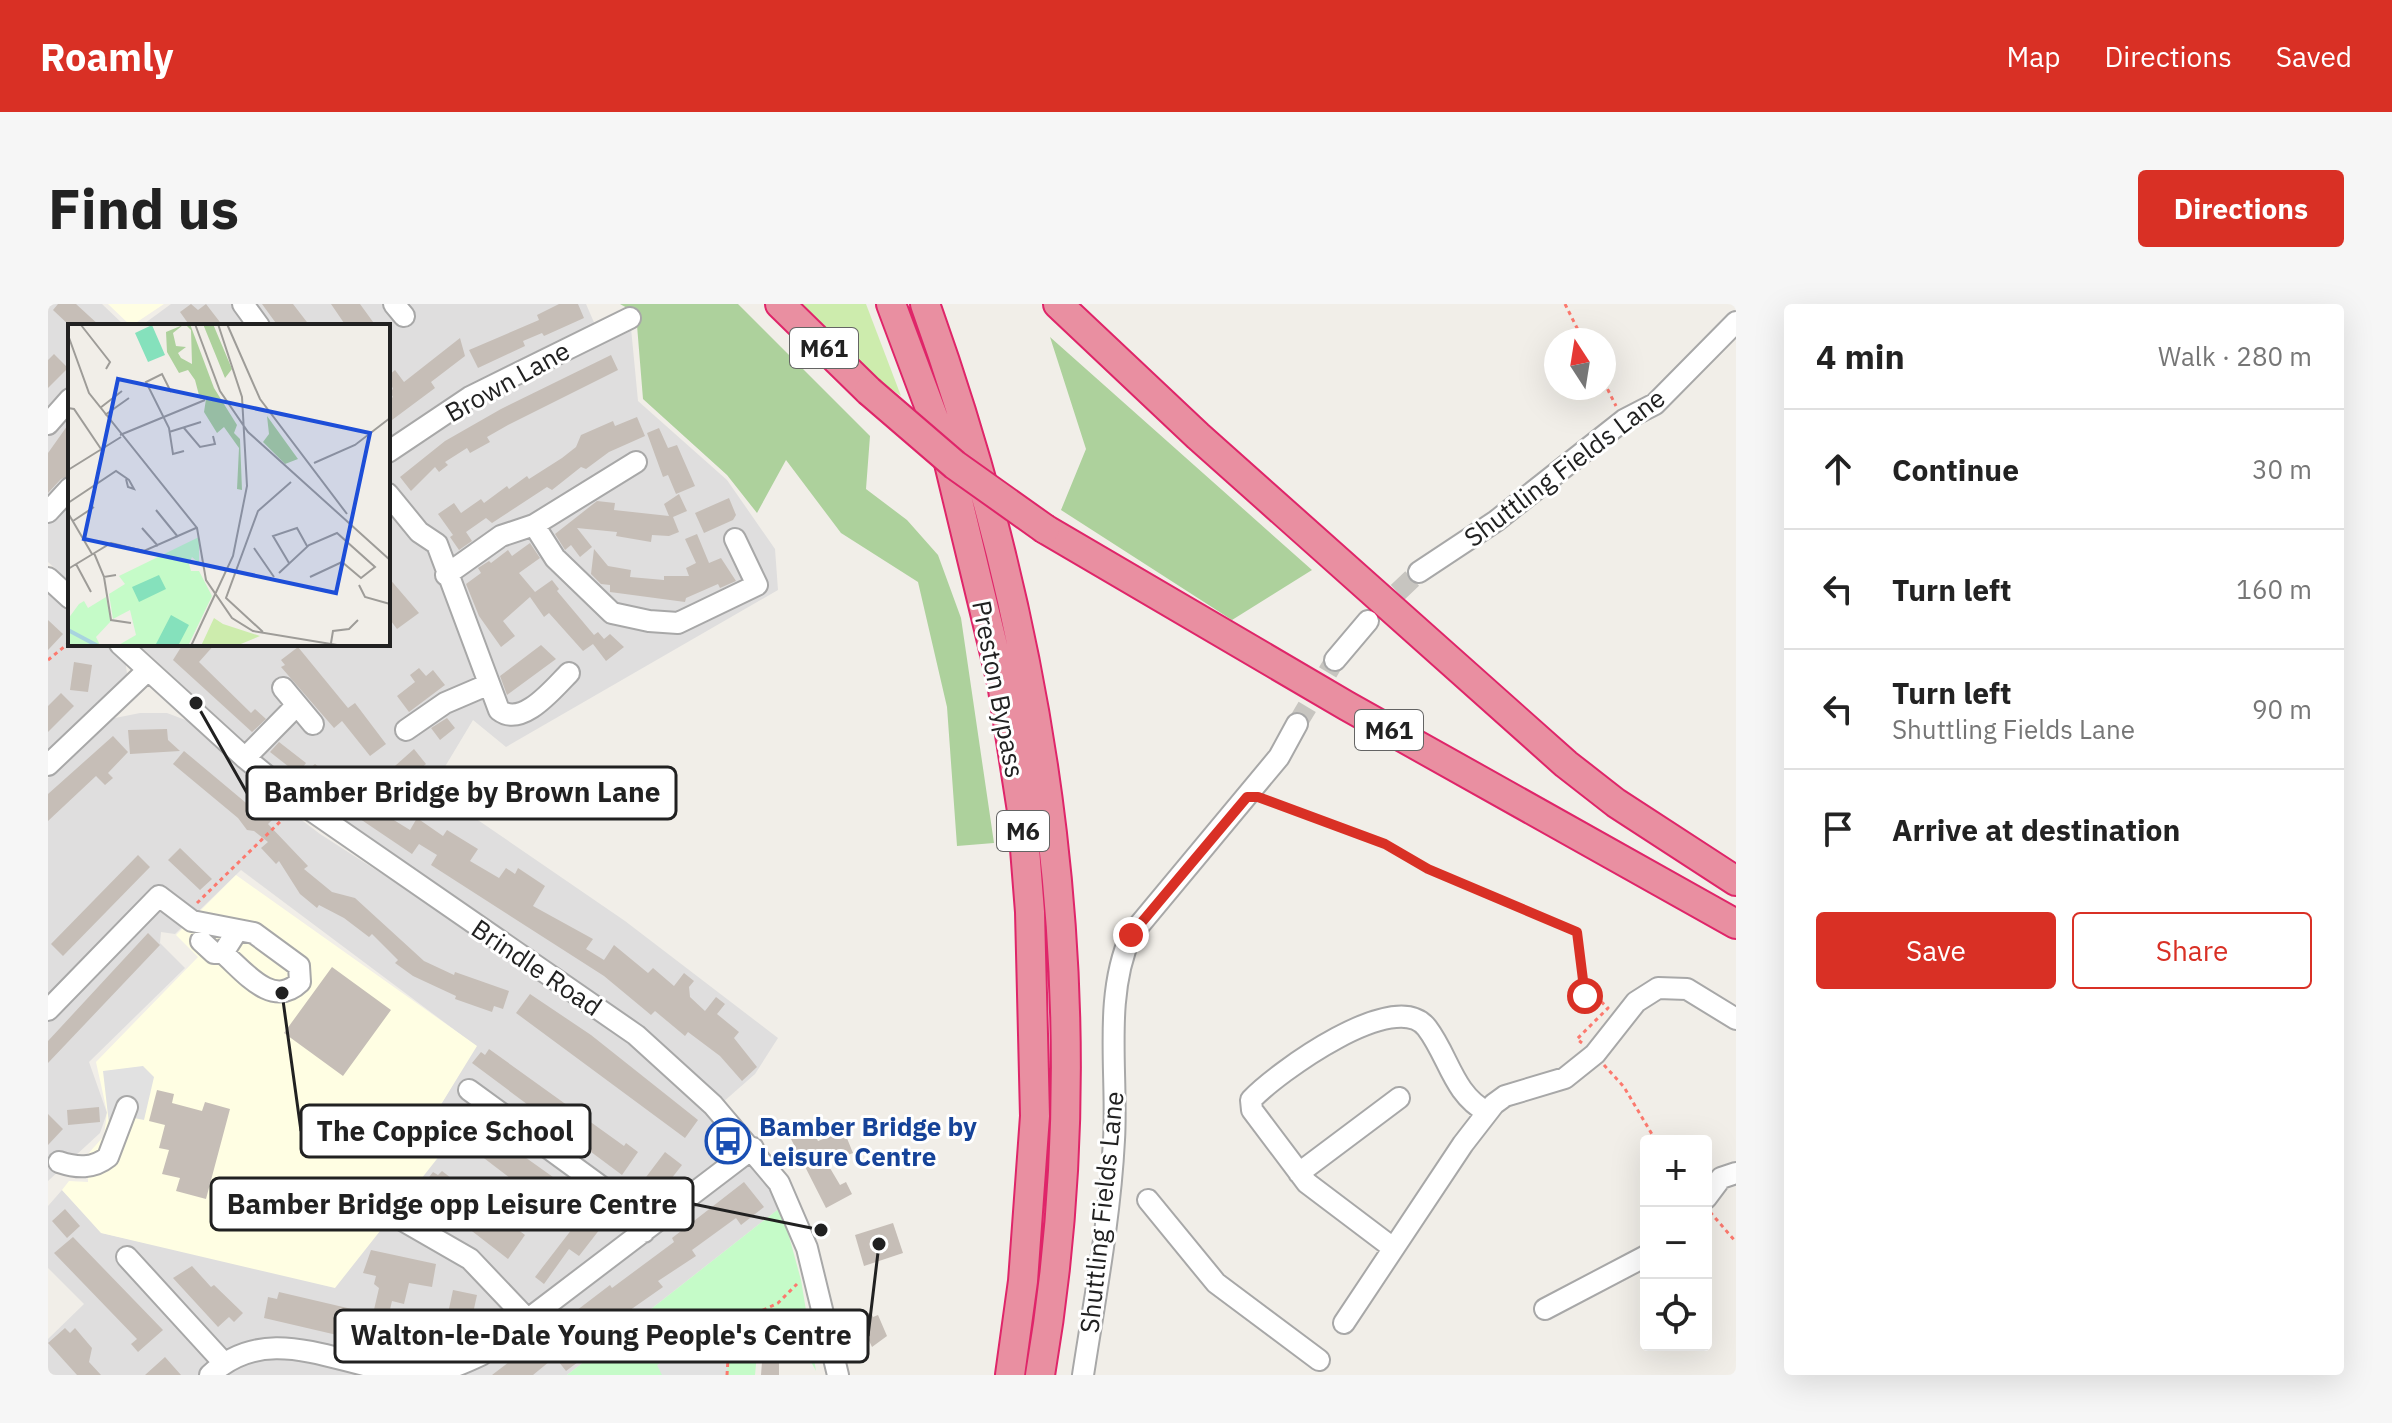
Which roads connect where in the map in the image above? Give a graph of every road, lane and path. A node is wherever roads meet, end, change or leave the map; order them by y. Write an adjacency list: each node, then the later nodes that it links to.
1 (243, 304): 9 (street)
2 (780, 304): 44 (highway, M61, bridge)
3 (891, 304): 80 (highway, Preston Bypass / M6)
4 (925, 304): 81 (highway, Preston Bypass / M6)
5 (1058, 304): 42 (highway)
6 (1565, 304): 10 (path)
7 (630, 318): 15 (street, Brown Lane)
8 (1736, 322): 13 (street, Shuttling Fields Lane)
9 (258, 324)
10 (1577, 328)
11 (1613, 400): 13 (path)
12 (68, 401): 14 (street)
13 (1624, 420): 22 (street, Shuttling Fields Lane)
14 (48, 424)
15 (390, 451)
16 (629, 475): 20 (street)
17 (68, 490): 19 (street)
18 (390, 496): 23 (street)
19 (48, 512)
20 (534, 525): 21 (street); 23 (street)
21 (735, 539)
22 (1419, 572)
23 (446, 575): 33 (street)
24 (48, 578): 25 (street)
25 (68, 596)
26 (1368, 621): 30 (street)
27 (68, 644): 29 (path)
28 (138, 654): 38 (street, Brindle Road); 39 (street)
29 (48, 660)
30 (1335, 660)
31 (569, 673): 33 (street)
32 (283, 688): 34 (street)
33 (489, 692): 37 (street)
34 (296, 706): 35 (street); 38 (street)
35 (313, 724)
36 (1297, 724): 40 (street, Shuttling Fields Lane)
37 (406, 730)
38 (245, 758): 41 (street, Brindle Road)
39 (48, 765)
40 (1247, 797): 50 (path); 82 (street, Shuttling Fields Lane)
41 (299, 802): 43 (path); 56 (street, Brindle Road)
42 (1736, 881)
43 (183, 916): 45 (street); 48 (street)
44 (1736, 924)
45 (237, 931): 47 (street); 47 (street)
46 (201, 941): 47 (street)
47 (223, 953)
48 (48, 1010)
49 (1736, 1019): 50 (street)
50 (1595, 1054): 54 (street); 55 (path)
51 (469, 1090): 64 (street)
52 (1399, 1098): 58 (street)
53 (127, 1107): 57 (street)
54 (1487, 1112): 58 (street); 66 (street)
55 (1652, 1135)
56 (753, 1148): 64 (street); 69 (street, Brindle Road)
57 (59, 1162)
58 (1299, 1173): 66 (street)
59 (1736, 1173): 60 (street)
60 (1712, 1190)
61 (1148, 1200): 75 (street)
62 (1712, 1215): 65 (path)
63 (404, 1221): 72 (street)
64 (644, 1232): 72 (street)
65 (1736, 1242)
66 (1393, 1248): 73 (street)
67 (127, 1257): 76 (street)
68 (1640, 1259): 70 (street)
69 (812, 1270): 71 (street, Brindle Road); 74 (path)
70 (1545, 1309)
71 (823, 1317): 74 (street); 79 (street, Brindle Road)
72 (528, 1320): 77 (street)
73 (1344, 1323)
74 (728, 1341): 78 (path)
75 (1319, 1360)
76 (216, 1368): 77 (street)
77 (362, 1369)
78 (727, 1375)
79 (838, 1375)
80 (1010, 1375)
81 (1040, 1375)
82 (1083, 1375)

